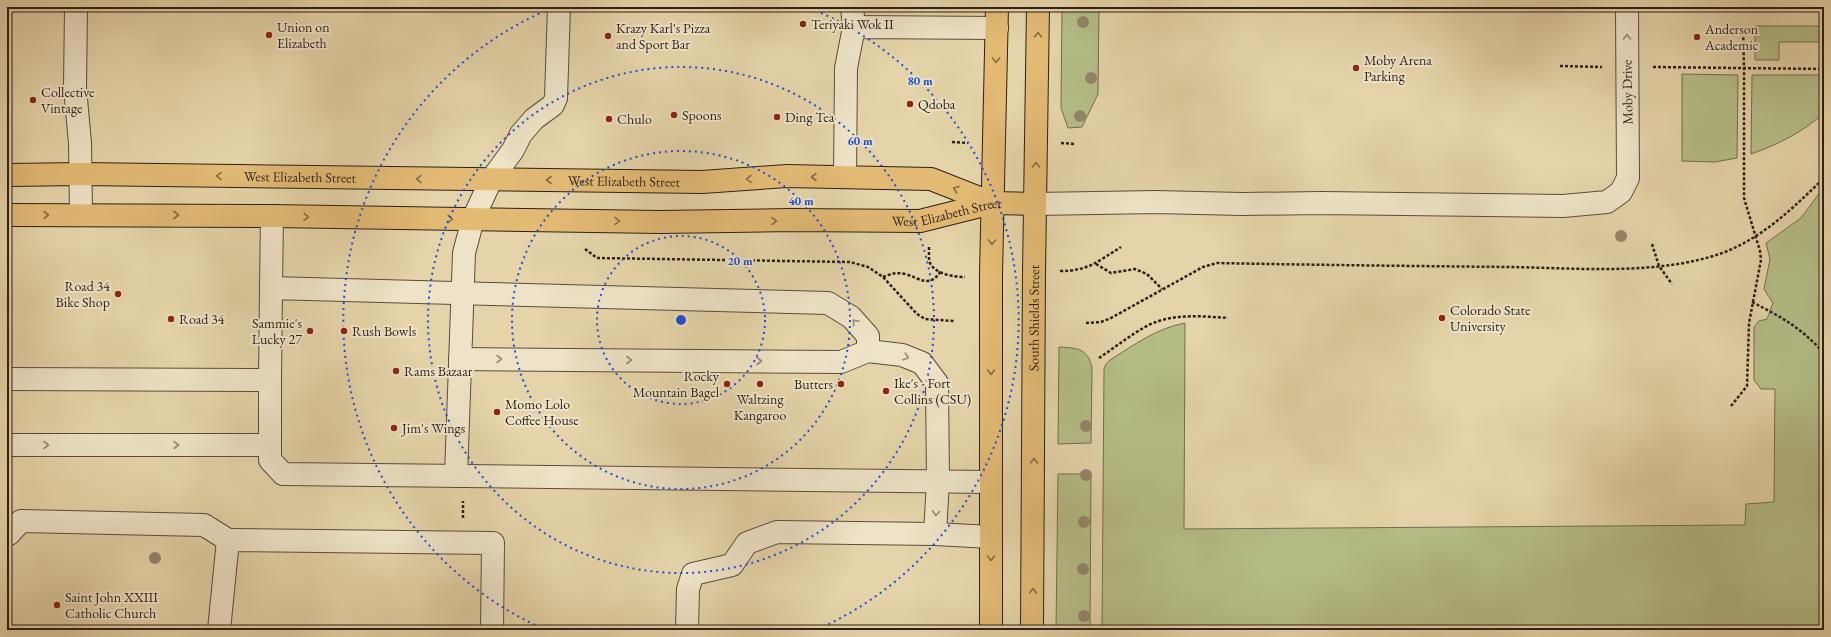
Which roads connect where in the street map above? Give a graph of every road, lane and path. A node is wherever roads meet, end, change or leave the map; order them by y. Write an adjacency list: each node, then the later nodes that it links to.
1 (76, 7): 11 (lane)
2 (558, 7): 15 (lane)
3 (1038, 7): 17 (main road, South Shields Street, one-way to 3)
4 (1627, 7): 17 (lane, Moby Drive, one-way to 4)
5 (853, 17): 6 (lane); 13 (lane)
6 (997, 18): 16 (main road, one-way to 16)
7 (1743, 26): 9 (path)
8 (1652, 67): 9 (path)
9 (1744, 69): 10 (path); 22 (path)
10 (1824, 69)
11 (81, 174): 12 (main road, West Elizabeth Street); 15 (main road, West Elizabeth Street, one-way to 11); 19 (lane)
12 (7, 175)
13 (845, 177): 15 (main road, West Elizabeth Street, one-way to 15); 16 (main road, West Elizabeth Street, one-way to 13)
14 (1824, 178): 22 (path)
15 (491, 180): 21 (lane)
16 (992, 203): 17 (main road); 21 (main road, West Elizabeth Street, one-way to 16); 52 (main road, one-way to 52)
17 (1034, 204): 62 (main road, South Shields Street, one-way to 17)
18 (7, 215): 19 (main road, West Elizabeth Street, one-way to 19)
19 (81, 215): 20 (main road, West Elizabeth Street, one-way to 20)
20 (272, 216): 21 (main road, West Elizabeth Street, one-way to 21); 34 (lane)
21 (473, 219): 36 (lane)
22 (1756, 236): 28 (path); 37 (path)
23 (1652, 244): 28 (path)
24 (1121, 246): 27 (path)
25 (929, 247): 29 (path)
26 (585, 249): 32 (path)
27 (1096, 264): 30 (path); 35 (path)
28 (1658, 266): 33 (path); 35 (path)
29 (941, 271): 31 (path); 32 (path)
30 (1060, 271)
31 (967, 277)
32 (882, 278): 39 (path)
33 (1672, 284)
34 (271, 288): 36 (lane); 46 (lane)
35 (1162, 289): 40 (path)
36 (462, 292): 41 (lane, one-way to 36); 44 (lane)
37 (1752, 302): 42 (path); 47 (path)
38 (1228, 318): 43 (path)
39 (954, 321)
40 (1086, 322)
41 (868, 351): 44 (lane, one-way to 41); 51 (lane, one-way to 51)
42 (1824, 353)
43 (1098, 358)
44 (460, 359): 50 (lane)
45 (7, 379): 46 (lane)
46 (270, 380): 49 (lane)
47 (1731, 406)
48 (7, 445): 49 (lane, one-way to 49)
49 (270, 445): 50 (lane)
50 (456, 476): 51 (lane); 57 (path)
51 (938, 482): 52 (lane); 54 (lane, one-way to 54)
52 (991, 482): 55 (main road)
53 (9, 534): 56 (lane)
54 (935, 534): 55 (lane); 60 (lane)
55 (991, 537): 61 (main road, one-way to 61)
56 (228, 540): 57 (lane); 58 (lane)
57 (462, 542): 59 (lane)
58 (220, 630)
59 (492, 630)
60 (687, 630)
61 (991, 630)
62 (1032, 630)

